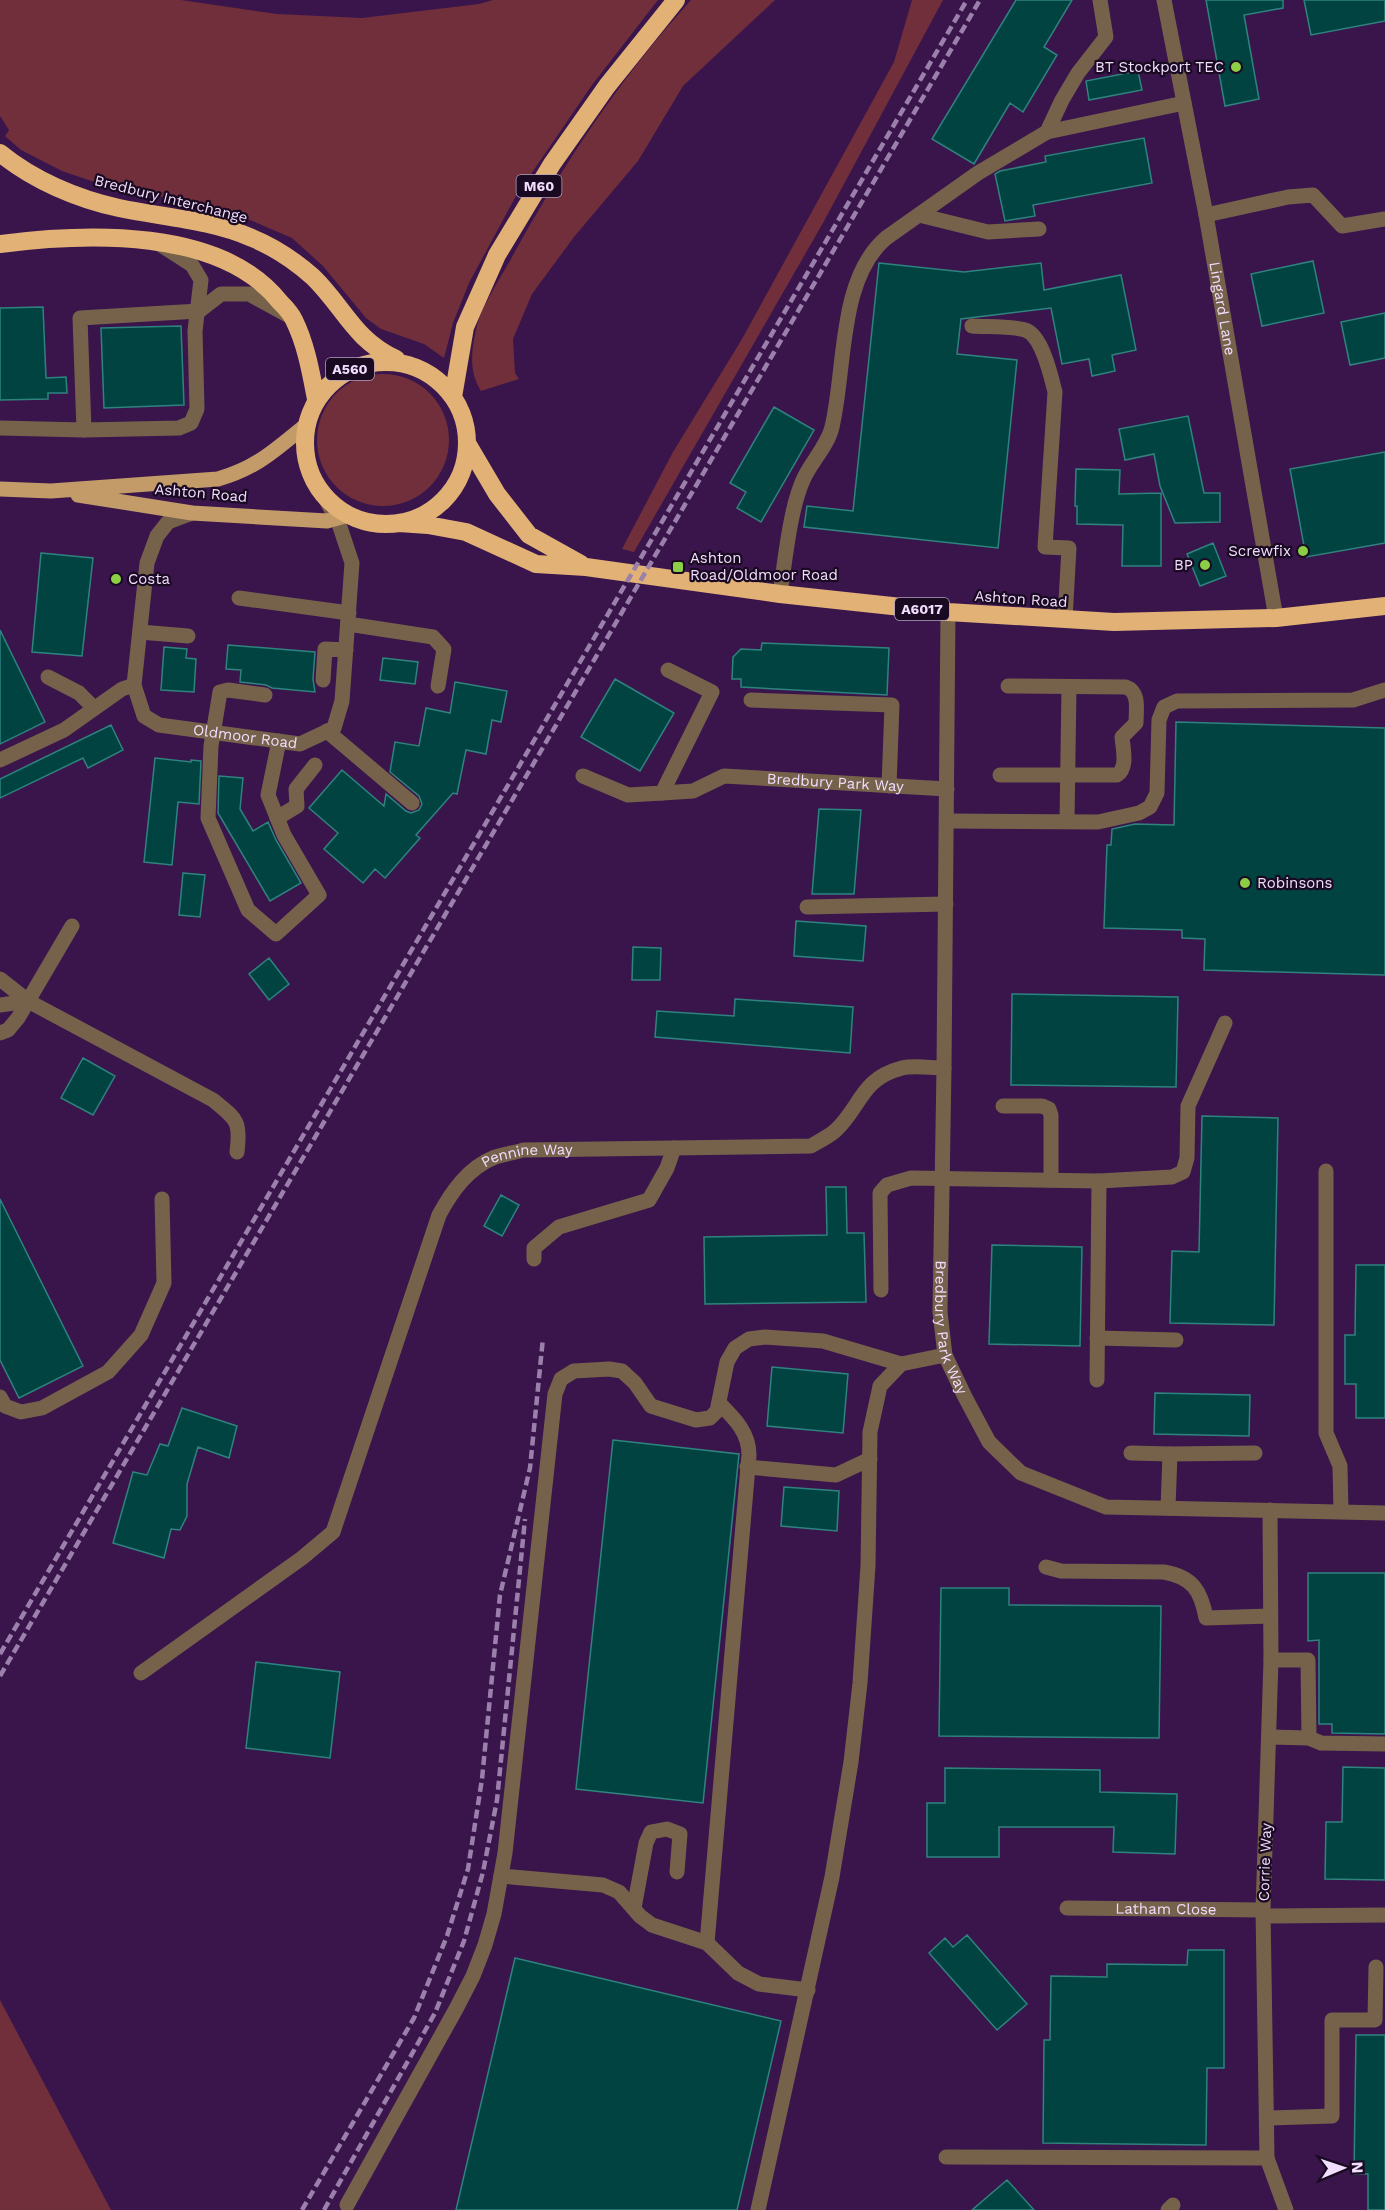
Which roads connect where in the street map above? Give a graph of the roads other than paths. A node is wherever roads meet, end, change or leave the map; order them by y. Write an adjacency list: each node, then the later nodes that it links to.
1 (676, 0): 17 (highway, M60)
2 (1100, 0): 5 (street)
3 (1164, 0): 4 (street, Lingard Lane)
4 (1184, 103): 5 (street); 8 (street, Lingard Lane)
5 (1047, 132): 7 (street)
6 (0, 153): 16 (highway, Bredbury Interchange / A560)
7 (919, 214): 10 (street); 29 (street)
8 (1206, 215): 9 (street); 34 (street, Lingard Lane)
9 (1385, 219)
10 (1040, 229)
11 (158, 243): 12 (highway, A560); 13 (street); 14 (highway, A560)
12 (0, 244)
13 (199, 311): 14 (street); 21 (street); 21 (street)
14 (294, 318): 18 (highway, A560)
15 (972, 326): 35 (street)
16 (405, 363): 17 (highway, Bredbury Interchange / A560); 18 (highway, Bredbury Interchange / A560)
17 (453, 397): 22 (highway, Bredbury Interchange / A560)
18 (316, 399): 19 (highway, Bredbury Interchange / A560)
19 (306, 425): 24 (main road, Ashton Road / A560); 26 (highway, Bredbury Interchange / A560)
20 (0, 428): 21 (street)
21 (84, 430)
22 (467, 443): 27 (highway, Bredbury Interchange / A560); 28 (highway, Ashton Road / A6017)
23 (0, 489): 24 (main road, Ashton Road / A560)
24 (51, 491): 25 (main road, Ashton Road / A560)
25 (192, 513): 26 (main road, Ashton Road / A560); 36 (street, Oldmoor Road)
26 (342, 517): 27 (highway, Bredbury Interchange / A560); 33 (street)
27 (399, 523): 28 (highway, Ashton Road / A6017)
28 (586, 567): 29 (highway, Ashton Road / A6017)
29 (780, 594): 32 (highway, Ashton Road / A6017)
30 (239, 598): 33 (street)
31 (1385, 606): 34 (highway, Ashton Road / A6017)
32 (948, 612): 35 (highway, Ashton Road / A6017); 59 (street, Bredbury Park Way)
33 (349, 618): 38 (street); 43 (street)
34 (1276, 618): 35 (highway, Ashton Road / A6017)
35 (1065, 620)
36 (140, 632): 37 (street); 42 (street, Oldmoor Road)
37 (189, 636)
38 (346, 650): 41 (street); 50 (street)
39 (668, 670): 60 (street)
40 (48, 677): 49 (street)
41 (322, 680)
42 (134, 685): 49 (street); 51 (street, Oldmoor Road)
43 (438, 686)
44 (1008, 686): 45 (street)
45 (1069, 688): 57 (street); 57 (street)
46 (1385, 690): 64 (street)
47 (264, 695): 51 (street)
48 (752, 700): 58 (street)
49 (94, 708): 53 (street)
50 (327, 731): 52 (street, Oldmoor Road); 61 (street)
51 (213, 732): 52 (street, Oldmoor Road); 62 (street)
52 (279, 741): 62 (street)
53 (0, 760)
54 (315, 765): 62 (street)
55 (1000, 775): 57 (street)
56 (583, 776): 60 (street)
57 (1068, 776): 64 (street)
58 (889, 786): 59 (street, Bredbury Park Way); 60 (street, Bredbury Park Way)
59 (947, 789): 63 (street, Bredbury Park Way)
60 (662, 793)
61 (412, 803)
62 (277, 818)
63 (947, 821): 64 (street); 65 (street, Bredbury Park Way)
64 (1068, 821)
65 (946, 904): 66 (street); 73 (street, Bredbury Park Way)
66 (807, 908)
67 (72, 926): 69 (street)
68 (0, 979): 69 (street)
69 (28, 1001): 70 (street); 72 (street); 76 (street)
70 (0, 1005): 72 (street)
71 (1225, 1023): 80 (street)
72 (4, 1031)
73 (944, 1068): 75 (street, Pennine Way); 78 (street, Bredbury Park Way)
74 (1003, 1106): 79 (street)
75 (674, 1148): 82 (street); 103 (street, Pennine Way)
76 (237, 1152)
77 (1326, 1171): 98 (street)
78 (943, 1178): 79 (street); 83 (street); 86 (street, Bredbury Park Way)
79 (1051, 1180): 80 (street)
80 (1099, 1181): 84 (street)
81 (162, 1199): 89 (street)
82 (534, 1259)
83 (881, 1290)
84 (1097, 1338): 85 (street); 88 (street)
85 (1176, 1340)
86 (945, 1354): 87 (street); 96 (street, Bredbury Park Way)
87 (901, 1364): 90 (street); 94 (street)
88 (1096, 1380)
89 (0, 1397)
90 (719, 1402): 95 (street); 108 (street)
91 (1131, 1453): 93 (street)
92 (1255, 1453): 93 (street)
93 (1170, 1454): 96 (street)
94 (870, 1459): 95 (street); 115 (street)
95 (747, 1467): 113 (street)
96 (1168, 1508): 97 (street, Bredbury Park Way)
97 (1270, 1510): 98 (street, Bredbury Park Way); 101 (street, Corrie Way)
98 (1341, 1511): 99 (street, Bredbury Park Way)
99 (1385, 1513)
100 (1046, 1566): 101 (street)
101 (1270, 1616): 102 (street, Corrie Way)
102 (1270, 1660): 104 (street, Corrie Way); 105 (street)
103 (141, 1673)
104 (1269, 1737): 105 (street); 111 (street, Corrie Way)
105 (1309, 1738): 106 (street)
106 (1385, 1744)
107 (676, 1872): 109 (street)
108 (501, 1876): 109 (street); 119 (street)
109 (634, 1908): 113 (street)
110 (1067, 1908): 111 (street, Latham Close)
111 (1263, 1913): 112 (street, Latham Close); 116 (street, Corrie Way)
112 (1385, 1916)
113 (707, 1942): 115 (street)
114 (1376, 1967): 116 (street)
115 (808, 1990): 120 (street)
116 (1266, 2118): 118 (street, Corrie Way)
117 (946, 2157): 118 (street)
118 (1267, 2158): 121 (street, Corrie Way)
119 (347, 2205)
120 (758, 2210)
121 (1286, 2210)

